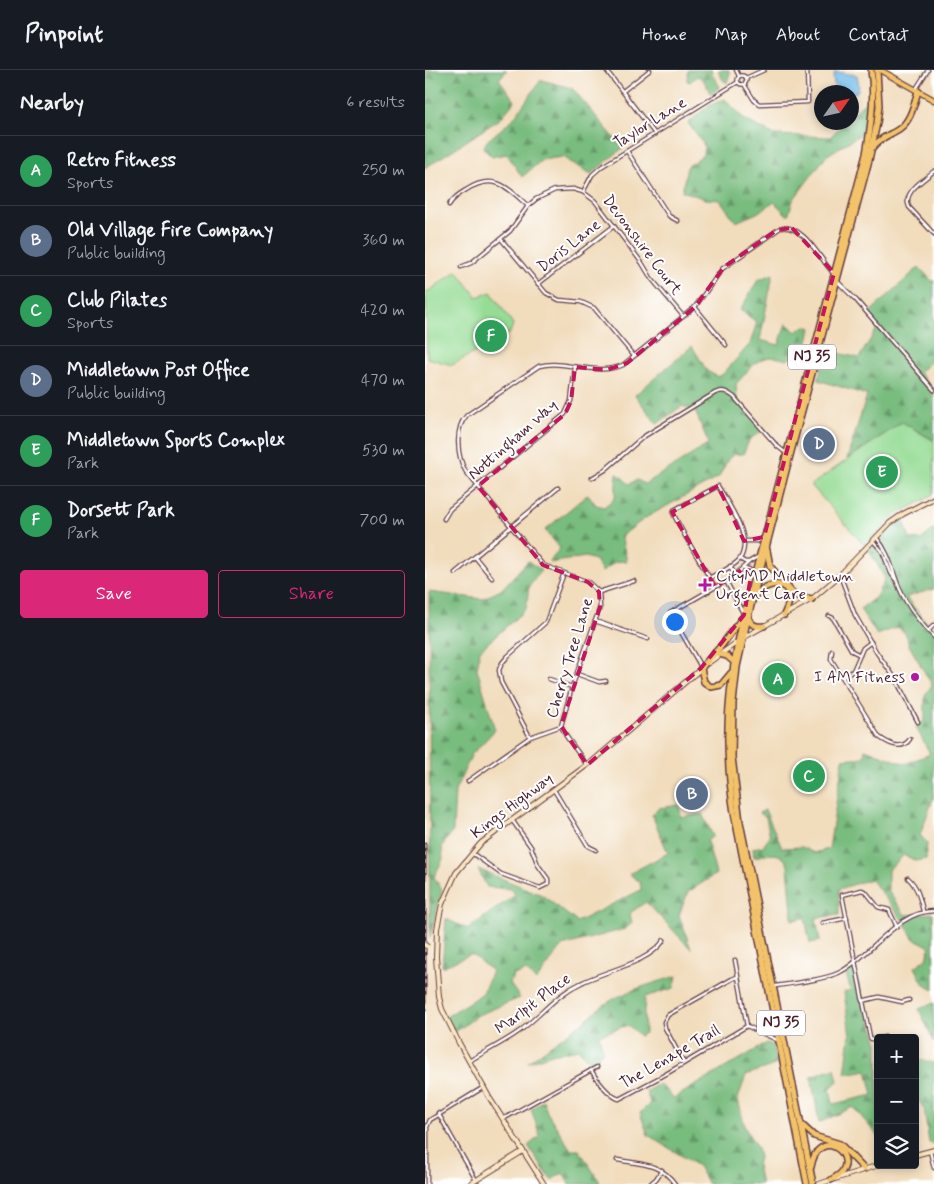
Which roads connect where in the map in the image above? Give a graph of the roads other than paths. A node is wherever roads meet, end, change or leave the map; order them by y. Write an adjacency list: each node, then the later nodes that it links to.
1 (606, 70): 14 (street)
2 (650, 70): 14 (street)
3 (736, 70): 9 (street)
4 (763, 70): 10 (street)
5 (807, 70): 12 (street)
6 (871, 70): 28 (highway, NJ 35)
7 (879, 70): 13 (main road); 17 (highway, NJ 35)
8 (928, 70): 13 (street)
9 (739, 76): 10 (street); 11 (street)
10 (746, 78): 12 (street)
11 (738, 82): 12 (street); 16 (street, Taylor Lane)
12 (744, 84)
13 (917, 90): 15 (main road); 17 (highway)
14 (623, 91): 16 (street)
15 (934, 100)
16 (655, 134): 18 (street, Taylor Lane)
17 (871, 149): 29 (highway, NJ 35)
18 (627, 151): 20 (street, Taylor Lane); 23 (street)
19 (934, 172): 25 (street)
20 (583, 192): 22 (street, Devonshire Court); 24 (street, Devonshire Court)
21 (449, 205): 22 (street)
22 (528, 206): 26 (street, Devonshire Court)
23 (678, 221)
24 (614, 226): 30 (street, Doris Lane); 32 (street, Devonshire Court)
25 (934, 234)
26 (501, 239): 27 (street, Devonshire Court); 30 (street)
27 (461, 267)
28 (834, 273): 31 (street, Cherry Tree Lane); 37 (highway, NJ 35)
29 (837, 280): 36 (street); 48 (highway, NJ 35)
30 (538, 284): 34 (street)
31 (695, 307): 32 (street, Cherry Tree Lane); 33 (street)
32 (683, 316): 34 (street, Cherry Tree Lane)
33 (727, 345)
34 (635, 356): 35 (street, Cherry Tree Lane)
35 (575, 367): 39 (street, Nottingham Way); 39 (street, Cherry Tree Lane)
36 (934, 390)
37 (786, 453): 38 (street); 45 (highway, NJ 35)
38 (592, 478)
39 (478, 486): 42 (street, Nottingham Way); 43 (street, Cherry Tree Lane)
40 (558, 488): 43 (street)
41 (934, 498): 44 (street)
42 (444, 518)
43 (511, 526): 50 (street); 56 (street, Cherry Tree Lane)
44 (876, 536): 47 (street); 62 (street)
45 (765, 537): 46 (street); 49 (highway, NJ 35)
46 (744, 541): 51 (street); 61 (street)
47 (872, 541): 58 (street); 62 (street)
48 (767, 544): 67 (highway); 68 (highway, NJ 35)
49 (760, 554): 52 (street); 59 (highway, NJ 35)
50 (475, 557): 55 (street); 60 (street)
51 (740, 558): 52 (street); 53 (street)
52 (749, 562): 54 (street)
53 (730, 566): 57 (street); 61 (street)
54 (743, 569): 57 (street); 59 (street)
55 (455, 573)
56 (564, 573): 66 (street, Cherry Tree Lane); 94 (street)
57 (735, 575): 64 (street)
58 (840, 575): 67 (street); 80 (street)
59 (754, 577): 70 (highway, NJ 35)
60 (492, 578)
61 (709, 578): 65 (street)
62 (896, 580): 75 (street)
63 (633, 581): 66 (street)
64 (726, 581): 65 (street); 70 (street)
65 (715, 588): 85 (street)
66 (599, 592): 72 (street, Cherry Tree Lane)
67 (812, 599): 69 (street)
68 (753, 601): 69 (highway); 70 (highway, NJ 35)
69 (784, 615): 74 (street)
70 (746, 616): 74 (highway); 77 (highway, NJ 35); 79 (highway, NJ 35); 85 (highway)
71 (829, 616): 83 (street)
72 (595, 621): 78 (street); 87 (street, Cherry Tree Lane)
73 (934, 625): 75 (street)
74 (764, 626): 77 (street, Kings Highway)
75 (928, 631): 76 (street)
76 (934, 637)
77 (743, 638): 79 (street, Kings Highway); 114 (highway, NJ 35)
78 (648, 639)
79 (738, 642): 82 (street, Kings Highway); 84 (highway, NJ 35)
80 (871, 642): 83 (street); 92 (street)
81 (832, 651): 88 (street)
82 (719, 654): 84 (highway); 85 (street, Kings Highway)
83 (860, 655): 88 (street)
84 (734, 662): 86 (highway, NJ 35)
85 (701, 668): 86 (highway); 96 (street, Kings Highway)
86 (732, 670): 119 (highway, NJ 35)
87 (577, 674): 90 (street); 91 (street, Cherry Tree Lane)
88 (843, 677): 95 (street)
89 (549, 679): 91 (street)
90 (606, 681)
91 (572, 687): 93 (street, Cherry Tree Lane)
92 (918, 722)
93 (561, 726): 94 (street); 96 (street, Cherry Tree Lane)
94 (530, 738): 97 (street)
95 (911, 740)
96 (587, 765): 98 (street, Kings Highway)
97 (469, 781)
98 (553, 790): 99 (street, Kings Highway); 100 (street)
99 (512, 820): 101 (street, Kings Highway); 101 (street)
100 (596, 850)
101 (471, 853): 110 (street, Kings Highway)
102 (909, 878): 103 (street)
103 (923, 911): 104 (street); 107 (street)
104 (934, 911)
105 (847, 919): 106 (street); 107 (street); 112 (street)
106 (822, 923)
107 (897, 927): 112 (street)
108 (664, 940): 120 (street, Marlpit Place)
109 (427, 946): 110 (street)
110 (436, 950): 120 (street, Kings Highway)
111 (735, 960): 113 (street)
112 (855, 962): 114 (street); 116 (street)
113 (737, 977): 117 (street); 121 (street)
114 (773, 986): 127 (highway, NJ 35)
115 (909, 1000): 116 (street)
116 (862, 1001): 118 (street)
117 (747, 1026): 119 (street); 121 (street, The Lenape Trail)
118 (874, 1039)
119 (779, 1040): 144 (highway, NJ 35)
120 (469, 1061): 124 (street, Kings Highway)
121 (684, 1063): 123 (street, The Lenape Trail)
122 (597, 1066): 123 (street)
123 (591, 1070): 126 (street)
124 (484, 1087): 125 (street); 126 (street, Kings Highway)
125 (438, 1113): 137 (street); 139 (street)
126 (503, 1119): 129 (street, Kings Highway)
127 (801, 1123): 134 (highway); 136 (highway, NJ 35)
128 (932, 1150): 130 (street); 133 (street)
129 (523, 1151): 137 (street); 141 (street, Kings Highway)
130 (919, 1154)
131 (617, 1160): 135 (street)
132 (874, 1166): 134 (street)
133 (934, 1168)
134 (864, 1169): 138 (street)
135 (662, 1170): 142 (street); 143 (street)
136 (810, 1170): 138 (highway); 145 (highway, NJ 35)
137 (476, 1180): 140 (street)
138 (831, 1180): 146 (street)
139 (427, 1183)
140 (469, 1184)
141 (544, 1184)
142 (650, 1184)
143 (675, 1184)
144 (807, 1184)
145 (813, 1184)
146 (819, 1184)

